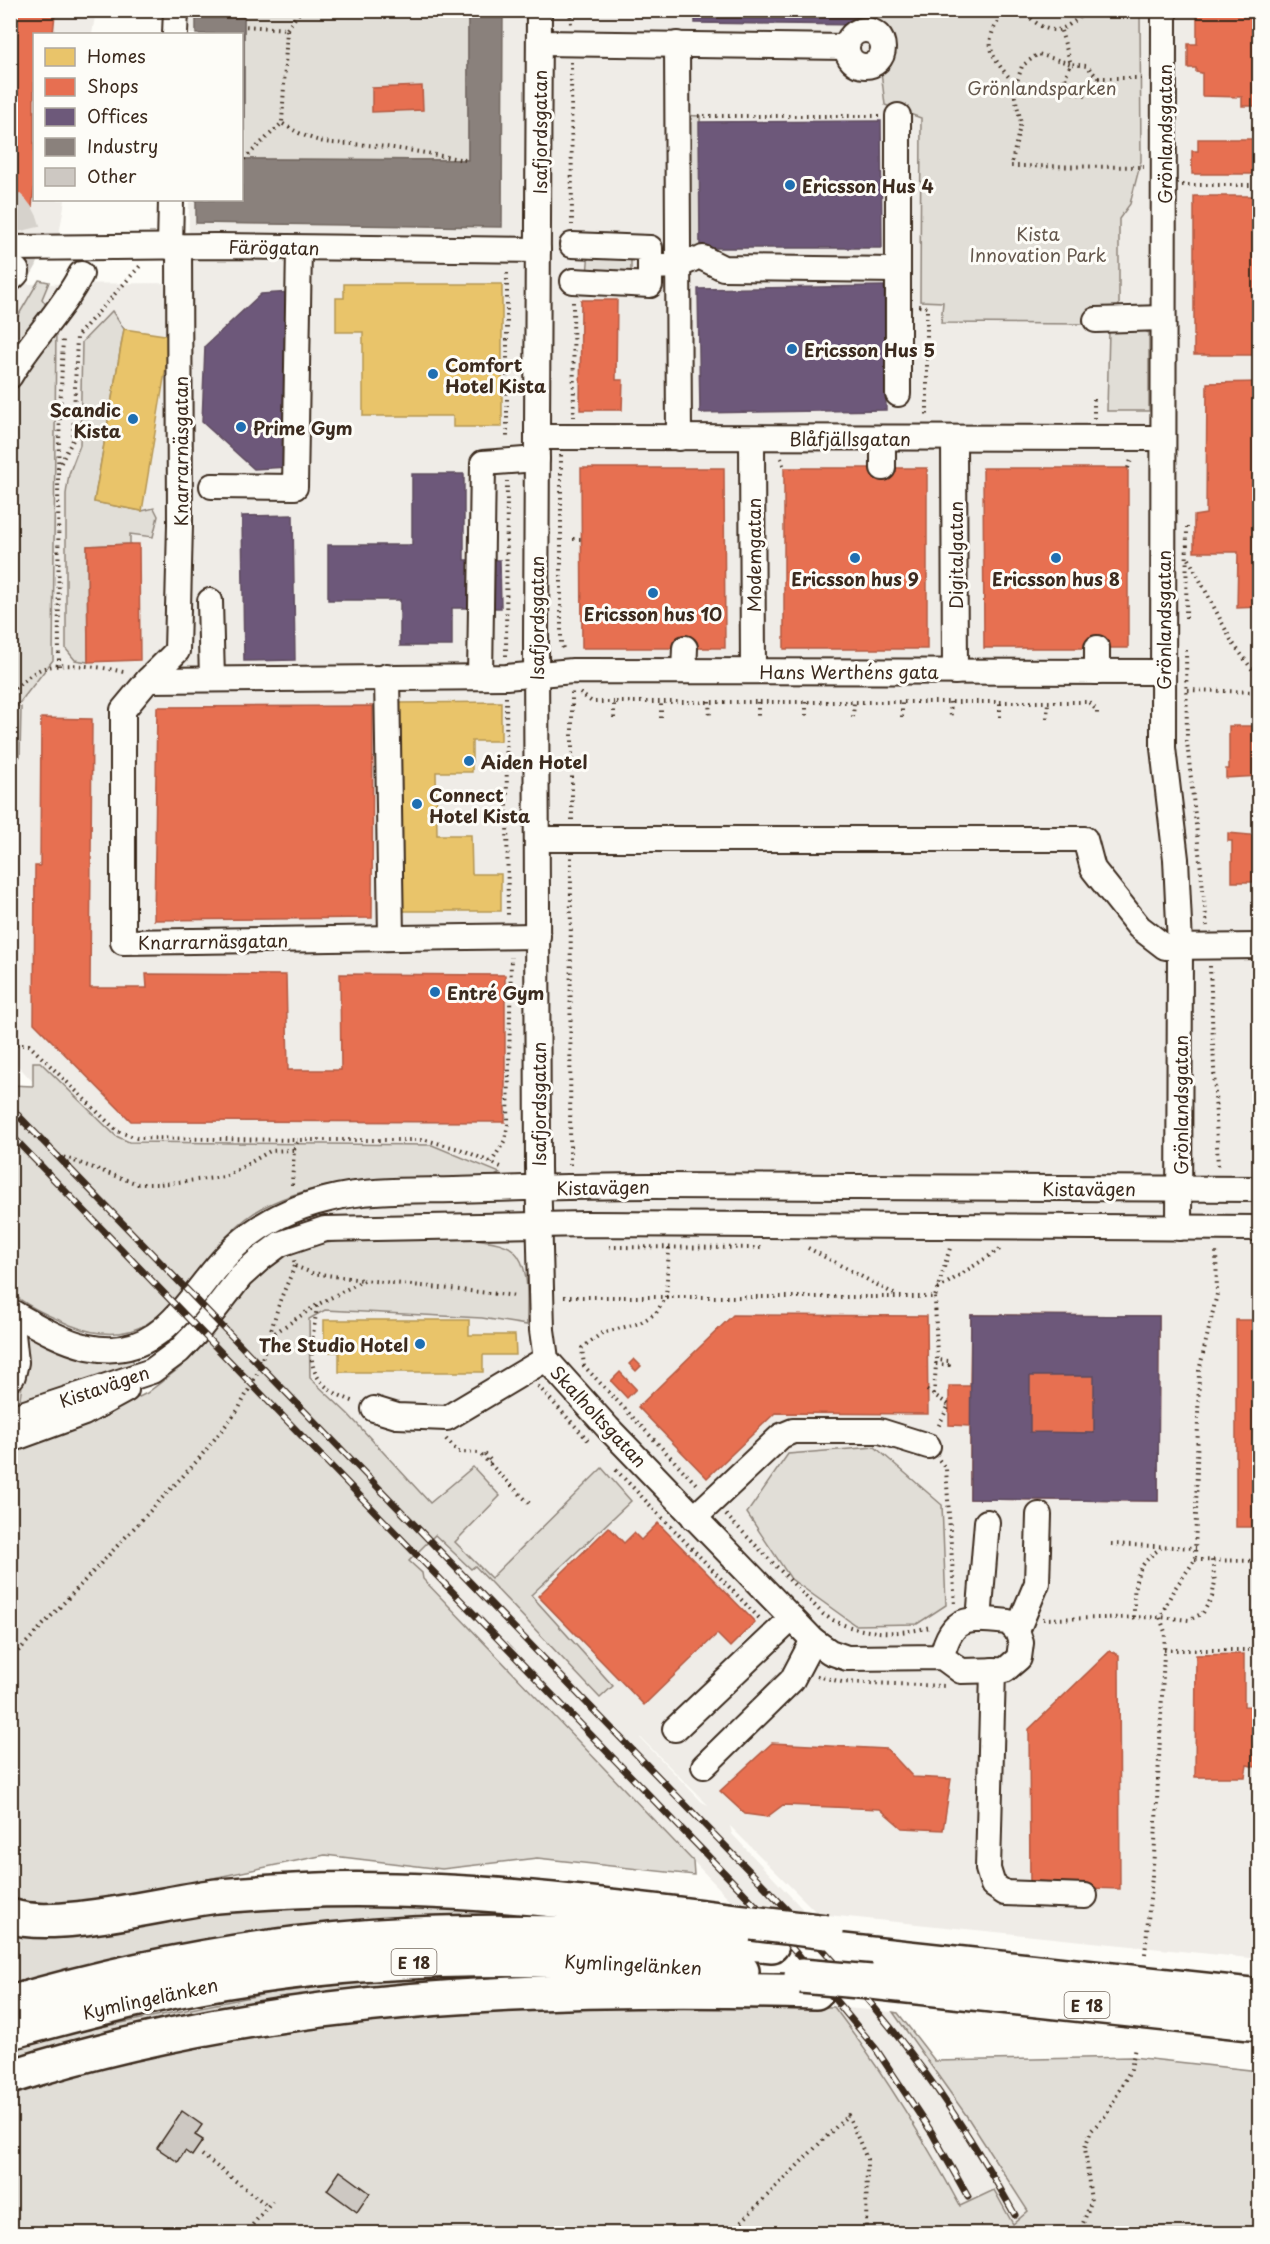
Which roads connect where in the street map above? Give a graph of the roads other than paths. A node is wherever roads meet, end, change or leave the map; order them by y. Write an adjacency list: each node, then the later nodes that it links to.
1 (176, 10): 4 (street)
2 (539, 10): 5 (street, Isafjordsgatan)
3 (1164, 10): 20 (street, Grönlandsgatan)
4 (175, 33)
5 (539, 43): 6 (street); 13 (street, Isafjordsgatan)
6 (677, 44): 7 (street); 14 (street)
7 (846, 47)
8 (898, 116): 17 (street)
9 (171, 201): 11 (street, Knarrarnäsgatan)
10 (572, 245): 16 (street)
11 (174, 246): 12 (street, Färögatan); 15 (street, Färögatan); 42 (street, Knarrarnäsgatan)
12 (299, 248): 13 (street, Färögatan); 31 (street)
13 (538, 250): 29 (street, Isafjordsgatan)
14 (692, 261): 16 (street); 17 (street); 24 (street)
15 (12, 265)
16 (650, 267): 19 (street)
17 (897, 270): 23 (street)
18 (81, 274): 22 (street)
19 (573, 281)
20 (1163, 318): 21 (street); 25 (street, Grönlandsgatan)
21 (1096, 320)
22 (10, 376)
23 (898, 394)
24 (679, 438): 26 (street, Blåfjällsgatan); 29 (street, Blåfjällsgatan)
25 (1162, 438): 28 (street, Blåfjällsgatan); 37 (street, Grönlandsgatan)
26 (752, 439): 27 (street, Blåfjällsgatan); 34 (street, Modemgatan)
27 (883, 439): 28 (street, Blåfjällsgatan); 30 (street)
28 (954, 439): 35 (street, Digitalgatan)
29 (537, 448): 38 (street, Isafjordsgatan); 40 (street, Blåfjällsgatan)
30 (883, 468)
31 (212, 486)
32 (210, 601): 41 (street)
33 (1097, 648): 36 (street)
34 (753, 670): 35 (street, Hans Werthéns gata); 38 (street, Hans Werthéns gata)
35 (955, 672): 36 (street, Hans Werthéns gata)
36 (1097, 672): 37 (street, Hans Werthéns gata)
37 (1163, 672): 46 (street, Grönlandsgatan)
38 (536, 675): 40 (street); 43 (street, Isafjordsgatan)
39 (387, 676): 40 (street); 41 (street); 45 (street)
40 (480, 676)
41 (212, 679): 42 (street)
42 (148, 680): 45 (street, Knarrarnäsgatan)
43 (537, 839): 44 (street, Isafjordsgatan); 46 (street)
44 (538, 936): 45 (street, Knarrarnäsgatan); 48 (street, Isafjordsgatan)
45 (391, 939)
46 (1179, 945): 47 (street); 49 (street, Grönlandsgatan)
47 (1260, 946)
48 (538, 1178): 50 (street, Kistavägen); 54 (street, Isafjordsgatan); 58 (street, Kistavägen)
49 (1179, 1179): 51 (street, Kistavägen); 52 (street, Kistavägen); 55 (street, Grönlandsgatan)
50 (751, 1187): 51 (street, Kistavägen); 53 (street)
51 (954, 1188): 57 (street)
52 (1260, 1189)
53 (750, 1225): 54 (street, Kistavägen); 57 (street, Kistavägen)
54 (540, 1226): 60 (street, Skalholtsgatan); 61 (street, Kistavägen)
55 (1179, 1228): 56 (street, Kistavägen); 57 (street, Kistavägen)
56 (1260, 1228)
57 (952, 1237)
58 (10, 1311)
59 (10, 1334): 62 (main road)
60 (546, 1359): 63 (street); 68 (street, Skalholtsgatan)
61 (152, 1371): 64 (street, Kistavägen); 65 (street)
62 (10, 1375)
63 (374, 1409)
64 (10, 1418)
65 (10, 1440)
66 (928, 1446): 68 (street)
67 (1039, 1515): 72 (street)
68 (694, 1518): 71 (street, Skalholtsgatan)
69 (987, 1522): 70 (street)
70 (980, 1614): 72 (street); 74 (street)
71 (792, 1618): 73 (street, Skalholtsgatan); 76 (street)
72 (1021, 1622): 75 (street, Skalholtsgatan)
73 (813, 1640): 74 (street, Skalholtsgatan); 77 (street)
74 (942, 1657): 75 (street, Skalholtsgatan)
75 (993, 1670): 78 (street)
76 (675, 1729)
77 (704, 1766)
78 (1085, 1896)
79 (10, 1916): 80 (highway)
80 (762, 1934): 82 (highway, Kymlingelänken / E 18); 83 (highway, Kymlingelänken / E 18)
81 (808, 1984): 83 (highway, Kymlingelänken / E 18); 84 (highway, Kymlingelänken / E 18, bridge); 85 (highway)
82 (1260, 1996)
83 (20, 2015)
84 (1260, 2024)
85 (10, 2077)

